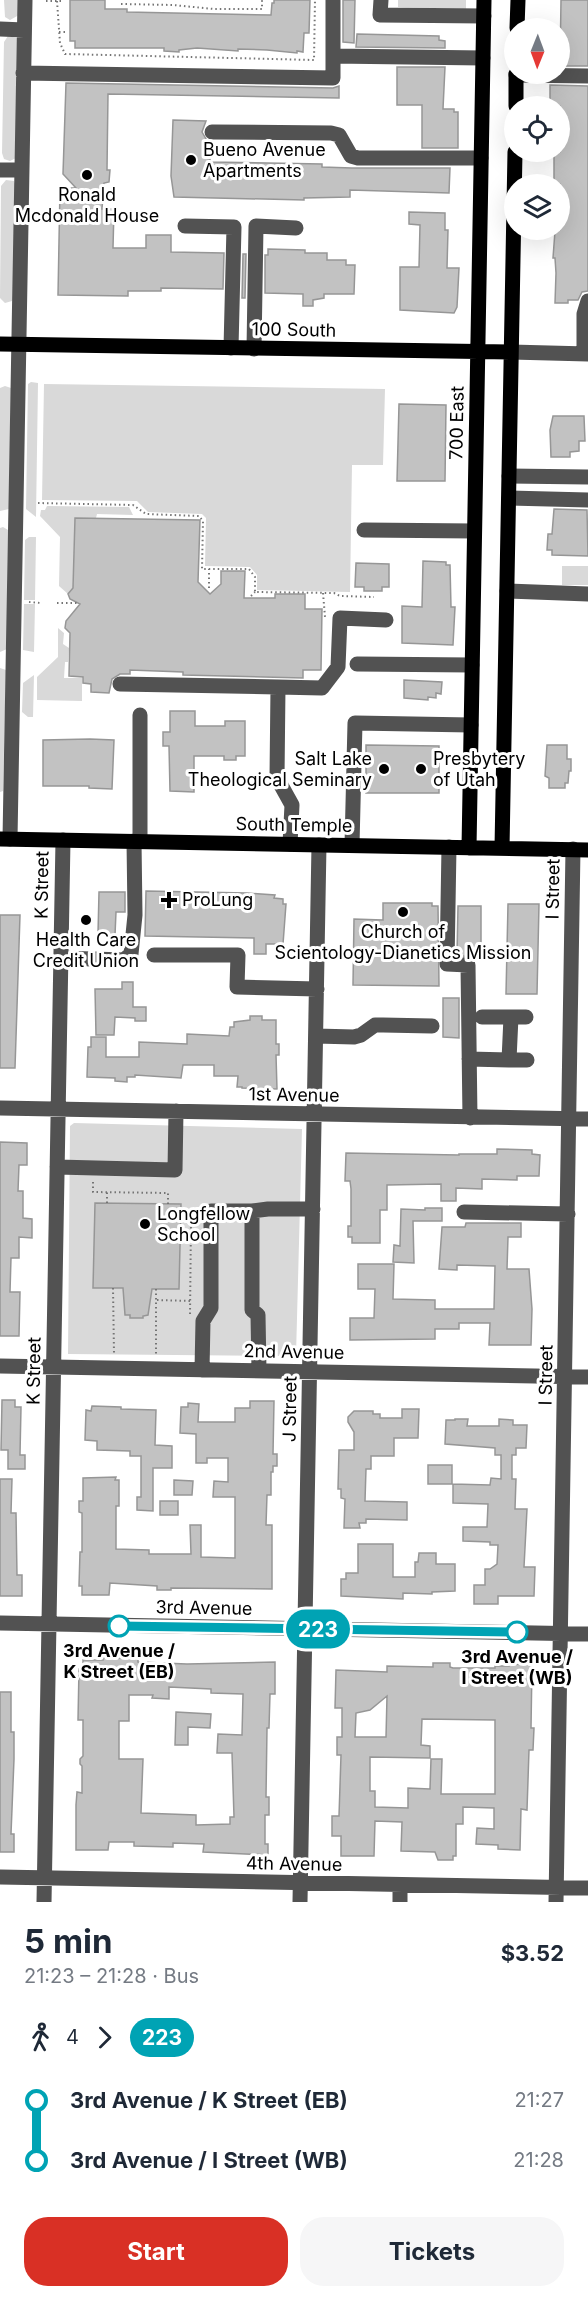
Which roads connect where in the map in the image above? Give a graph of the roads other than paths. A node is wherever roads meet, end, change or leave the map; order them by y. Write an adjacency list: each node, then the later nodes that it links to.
1 (25, 0): 9 (street)
2 (333, 0): 10 (street)
3 (381, 0): 6 (street)
4 (484, 0): 6 (main road, 700 East)
5 (518, 0): 7 (main road)
6 (484, 16): 11 (main road, 700 East)
7 (517, 18)
8 (0, 29): 9 (street)
9 (24, 30): 12 (street)
10 (333, 56): 11 (street); 12 (street)
11 (483, 58): 16 (main road, 700 East)
12 (23, 73): 19 (street)
13 (570, 76): 14 (street)
14 (588, 76)
15 (212, 132): 16 (street)
16 (481, 158): 27 (main road, 700 East)
17 (515, 162): 28 (main road)
18 (0, 170): 19 (street)
19 (22, 170): 24 (street)
20 (185, 226): 25 (street)
21 (296, 228): 26 (street)
22 (588, 301): 29 (street)
23 (0, 344): 24 (main road, 100 South)
24 (19, 345): 25 (main road, 100 South); 35 (street)
25 (231, 348): 26 (main road, 100 South)
26 (254, 349): 27 (main road, 100 South)
27 (478, 352): 28 (main road, 100 South); 37 (main road, 700 East)
28 (511, 352): 29 (street, 100 South); 30 (main road)
29 (586, 354)
30 (509, 476): 31 (street); 32 (main road)
31 (588, 477)
32 (509, 498): 33 (street); 38 (main road)
33 (588, 500)
34 (0, 519): 35 (street)
35 (16, 519): 41 (street)
36 (364, 530): 37 (street)
37 (474, 531): 43 (main road, 700 East)
38 (507, 591): 39 (street); 56 (main road)
39 (588, 594)
40 (386, 620): 45 (street)
41 (7, 662): 48 (street)
42 (357, 664): 43 (street)
43 (472, 665): 47 (main road, 700 East)
44 (120, 684): 45 (street)
45 (278, 687): 51 (street)
46 (140, 715): 50 (street)
47 (471, 725): 53 (street); 55 (main road, 700 East)
48 (5, 839): 49 (main road, South Temple)
49 (63, 840): 50 (main road, South Temple); 59 (street, K Street)
50 (137, 841): 51 (main road, South Temple); 59 (street)
51 (290, 844): 52 (main road, South Temple)
52 (319, 845): 53 (main road, South Temple); 60 (street, J Street)
53 (352, 845): 54 (main road, South Temple)
54 (449, 847): 55 (main road, South Temple); 64 (street)
55 (469, 848): 56 (main road, South Temple)
56 (502, 848): 57 (main road, South Temple)
57 (580, 849): 72 (street, I Street)
58 (154, 955): 60 (street)
59 (61, 958): 68 (street, K Street)
60 (317, 989): 63 (street, J Street)
61 (482, 1017): 65 (street)
62 (432, 1026): 63 (street)
63 (316, 1036): 70 (street, J Street)
64 (469, 1059): 65 (street); 71 (street)
65 (510, 1060): 66 (street)
66 (527, 1060)
67 (0, 1108): 68 (street, 1st Avenue)
68 (58, 1109): 69 (street, 1st Avenue); 74 (street, K Street)
69 (176, 1111): 70 (street, 1st Avenue); 74 (street)
70 (314, 1115): 71 (street, 1st Avenue); 75 (street, J Street)
71 (470, 1118): 72 (street, 1st Avenue)
72 (570, 1119): 73 (street, 1st Avenue); 78 (street, I Street)
73 (588, 1119)
74 (57, 1167): 80 (street, K Street)
75 (313, 1209): 76 (street); 83 (street, J Street)
76 (252, 1211): 81 (street); 82 (street)
77 (465, 1212): 78 (street)
78 (568, 1214): 84 (street, I Street)
79 (0, 1366): 80 (street, 2nd Avenue)
80 (54, 1367): 81 (street, 2nd Avenue); 87 (street, K Street)
81 (202, 1370): 82 (street, 2nd Avenue)
82 (259, 1371): 83 (street, 2nd Avenue)
83 (310, 1372): 84 (street, 2nd Avenue); 88 (street, J Street)
84 (566, 1377): 85 (street, 2nd Avenue); 89 (street, I Street)
85 (588, 1377)
86 (0, 1623): 87 (street, 3rd Avenue)
87 (48, 1624): 88 (street, 3rd Avenue); 92 (street, K Street)
88 (305, 1629): 89 (street, 3rd Avenue); 93 (street, J Street)
89 (561, 1633): 90 (street, 3rd Avenue); 96 (street, I Street)
90 (588, 1634)
91 (0, 1877): 92 (street, 4th Avenue)
92 (45, 1878): 93 (street, 4th Avenue); 97 (street, K Street)
93 (300, 1884): 94 (street, 4th Avenue); 98 (street, J Street)
94 (400, 1886): 96 (street, 4th Avenue); 99 (street)
95 (588, 1888): 96 (street, 4th Avenue)
96 (556, 1895)
97 (44, 1902)
98 (300, 1902)
99 (399, 1902)

